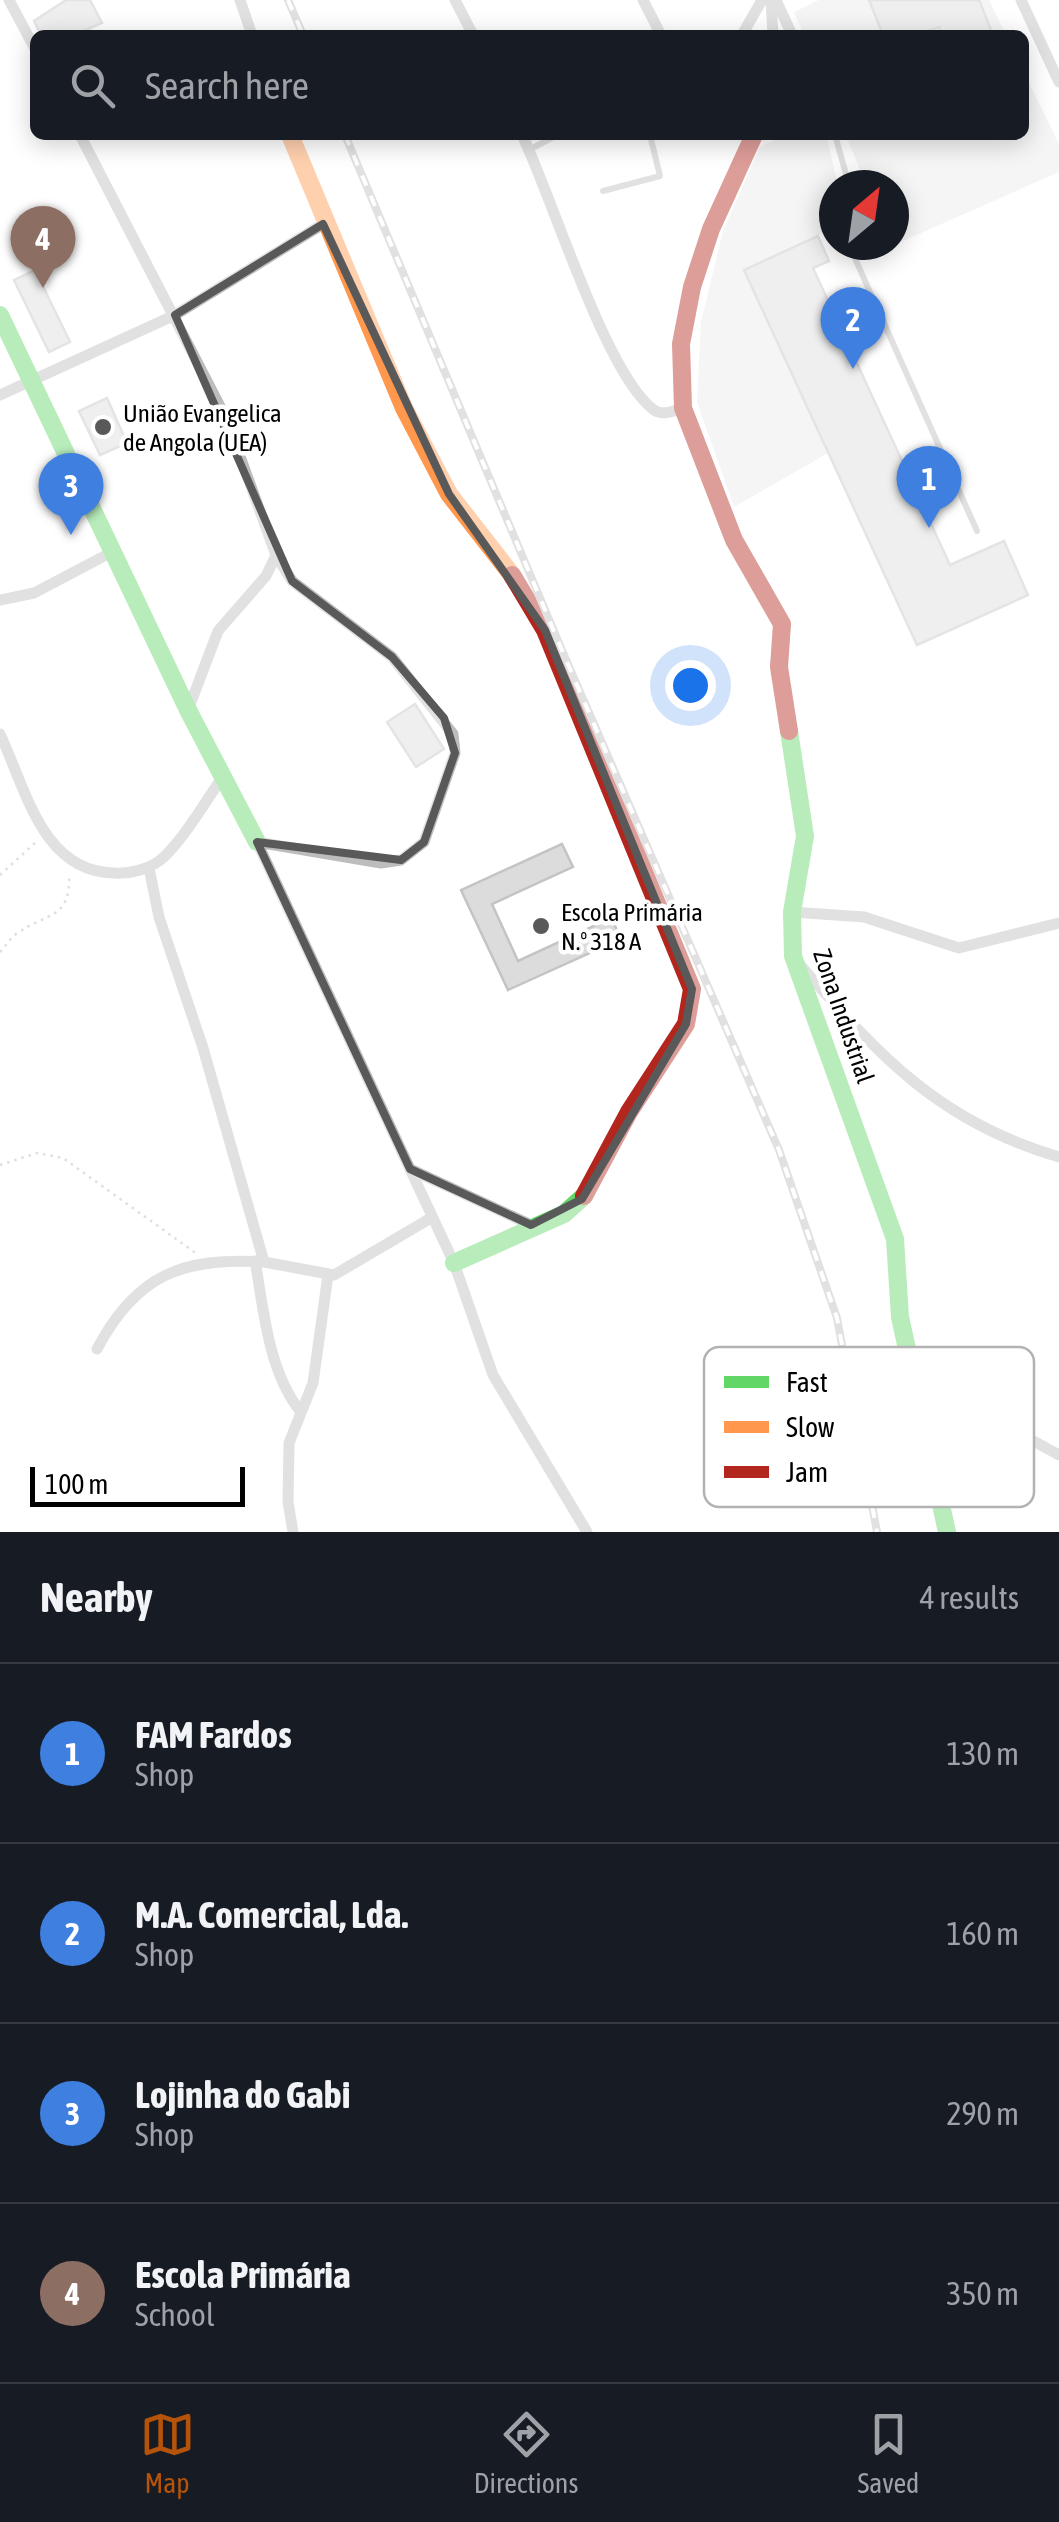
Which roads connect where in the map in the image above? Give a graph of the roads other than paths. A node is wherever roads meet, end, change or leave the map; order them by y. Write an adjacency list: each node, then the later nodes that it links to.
1 (9, 0): 14 (street)
2 (240, 0): 8 (street)
3 (456, 0): 9 (street)
4 (642, 0): 10 (street)
5 (762, 0): 11 (street)
6 (773, 0): 12 (street); 13 (street)
7 (1021, 0): 15 (street)
8 (250, 30)
9 (471, 30)
10 (658, 30)
11 (745, 30)
12 (773, 30)
13 (789, 30)
14 (30, 40)
15 (1059, 82)
16 (83, 140): 29 (street)
17 (292, 140): 26 (street)
18 (524, 140): 23 (street)
19 (548, 140): 23 (lane)
20 (651, 140): 25 (lane)
21 (752, 140): 32 (street, Zona Industrial)
22 (836, 140): 24 (lane)
23 (529, 150): 32 (street)
24 (844, 170)
25 (603, 190)
26 (323, 224): 29 (street); 48 (street)
27 (856, 260): 33 (lane)
28 (0, 315): 30 (street)
29 (174, 315): 30 (street); 35 (street)
30 (32, 382): 31 (street); 34 (street)
31 (0, 394)
32 (684, 408): 42 (street, Zona Industrial)
33 (977, 531)
34 (112, 552): 36 (street); 37 (street)
35 (276, 555): 37 (street); 40 (street)
36 (0, 600)
37 (188, 710): 39 (street)
38 (0, 734): 41 (street)
39 (224, 776): 40 (street); 41 (street)
40 (257, 842): 46 (street)
41 (149, 868): 49 (street)
42 (792, 912): 43 (street); 44 (street, Zona Industrial)
43 (1059, 922)
44 (793, 956): 45 (street); 52 (street, Zona Industrial)
45 (1059, 1157)
46 (410, 1169): 47 (street); 48 (street)
47 (431, 1218): 50 (street); 51 (street)
48 (531, 1225): 50 (street)
49 (259, 1262): 51 (street); 53 (street); 54 (street)
50 (454, 1263): 59 (street)
51 (328, 1275): 54 (street)
52 (907, 1347)
53 (98, 1350)
54 (300, 1412): 58 (street)
55 (1034, 1438): 56 (street)
56 (1059, 1454)
57 (943, 1507): 60 (street, Zona Industrial)
58 (293, 1532)
59 (586, 1532)
60 (948, 1532)

